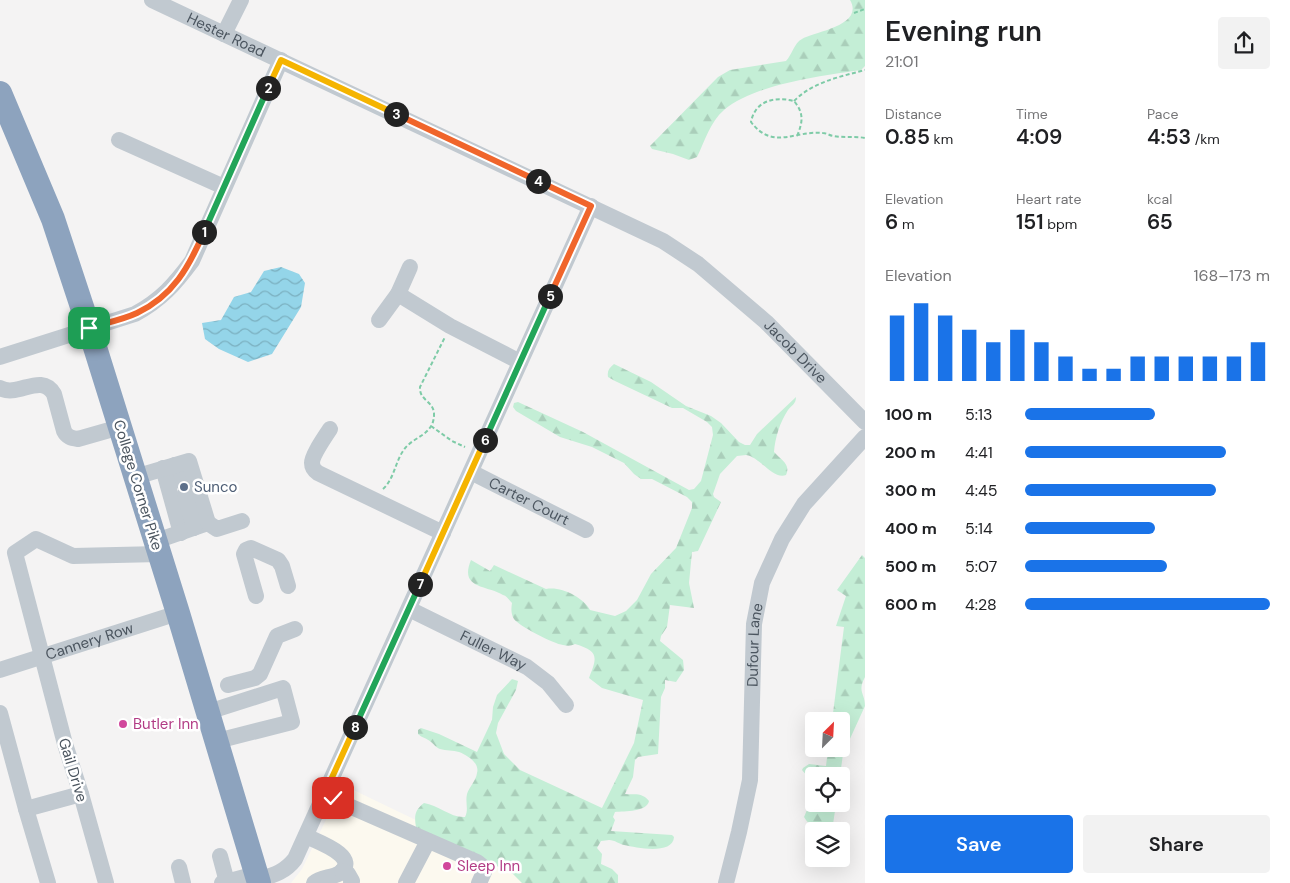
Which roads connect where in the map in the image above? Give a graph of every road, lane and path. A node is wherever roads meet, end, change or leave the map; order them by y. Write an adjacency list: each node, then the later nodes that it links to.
1 (152, 0): 5 (street, Hester Road)
2 (241, 0): 5 (street)
3 (865, 9): 4 (path)
4 (854, 13)
5 (224, 34): 6 (street, Hester Road)
6 (281, 60): 13 (street); 14 (street, Hester Road)
7 (865, 70): 9 (path)
8 (0, 93): 19 (highway, College Corner Pike)
9 (794, 101): 10 (path); 10 (path)
10 (797, 136): 11 (path)
11 (865, 138)
12 (119, 140): 13 (street)
13 (224, 187): 19 (street)
14 (591, 206): 21 (street); 23 (street, Jacob Drive)
15 (410, 267): 16 (street)
16 (398, 294): 17 (street); 18 (street)
17 (379, 320)
18 (450, 326): 21 (street); 24 (path)
19 (89, 328): 20 (street); 25 (highway, College Corner Pike)
20 (0, 358)
21 (520, 362): 30 (street)
22 (0, 388): 25 (street)
23 (865, 422)
24 (432, 426): 28 (path); 32 (path)
25 (120, 427): 31 (highway, College Corner Pike)
26 (330, 429): 32 (street)
27 (865, 437): 66 (street, Dufour Lane)
28 (465, 447)
29 (169, 467): 31 (street); 34 (street); 34 (street); 34 (street)
30 (470, 472): 35 (street, Carter Court); 36 (street)
31 (135, 477): 37 (highway, College Corner Pike)
32 (378, 502): 36 (street)
33 (242, 521): 34 (street)
34 (194, 528): 37 (street)
35 (586, 530)
36 (443, 533): 40 (street)
37 (158, 548): 41 (highway, College Corner Pike); 45 (street, Gail Drive)
38 (288, 586): 39 (street)
39 (256, 596)
40 (409, 609): 48 (street, Fuller Way); 53 (street)
41 (178, 613): 45 (street, Cannery Row); 49 (highway, College Corner Pike)
42 (295, 629): 43 (street)
43 (271, 650): 44 (street); 47 (street)
44 (254, 652)
45 (41, 657): 46 (street, Cannery Row); 52 (street, Gail Drive)
46 (0, 670)
47 (228, 685)
48 (566, 705)
49 (208, 712): 51 (highway, College Corner Pike); 51 (street)
50 (0, 714): 54 (street)
51 (217, 741): 58 (highway, College Corner Pike)
52 (81, 794): 54 (street); 62 (street, Gail Drive)
53 (324, 795): 55 (street); 56 (street)
54 (26, 809): 61 (street)
55 (306, 836): 58 (street); 59 (street)
56 (428, 841): 64 (street); 65 (street)
57 (220, 856): 60 (street)
58 (258, 879): 60 (street)
59 (350, 880): 63 (street)
60 (225, 882)
61 (48, 883)
62 (106, 883)
63 (314, 883)
64 (406, 883)
65 (480, 883)
66 (725, 883)

